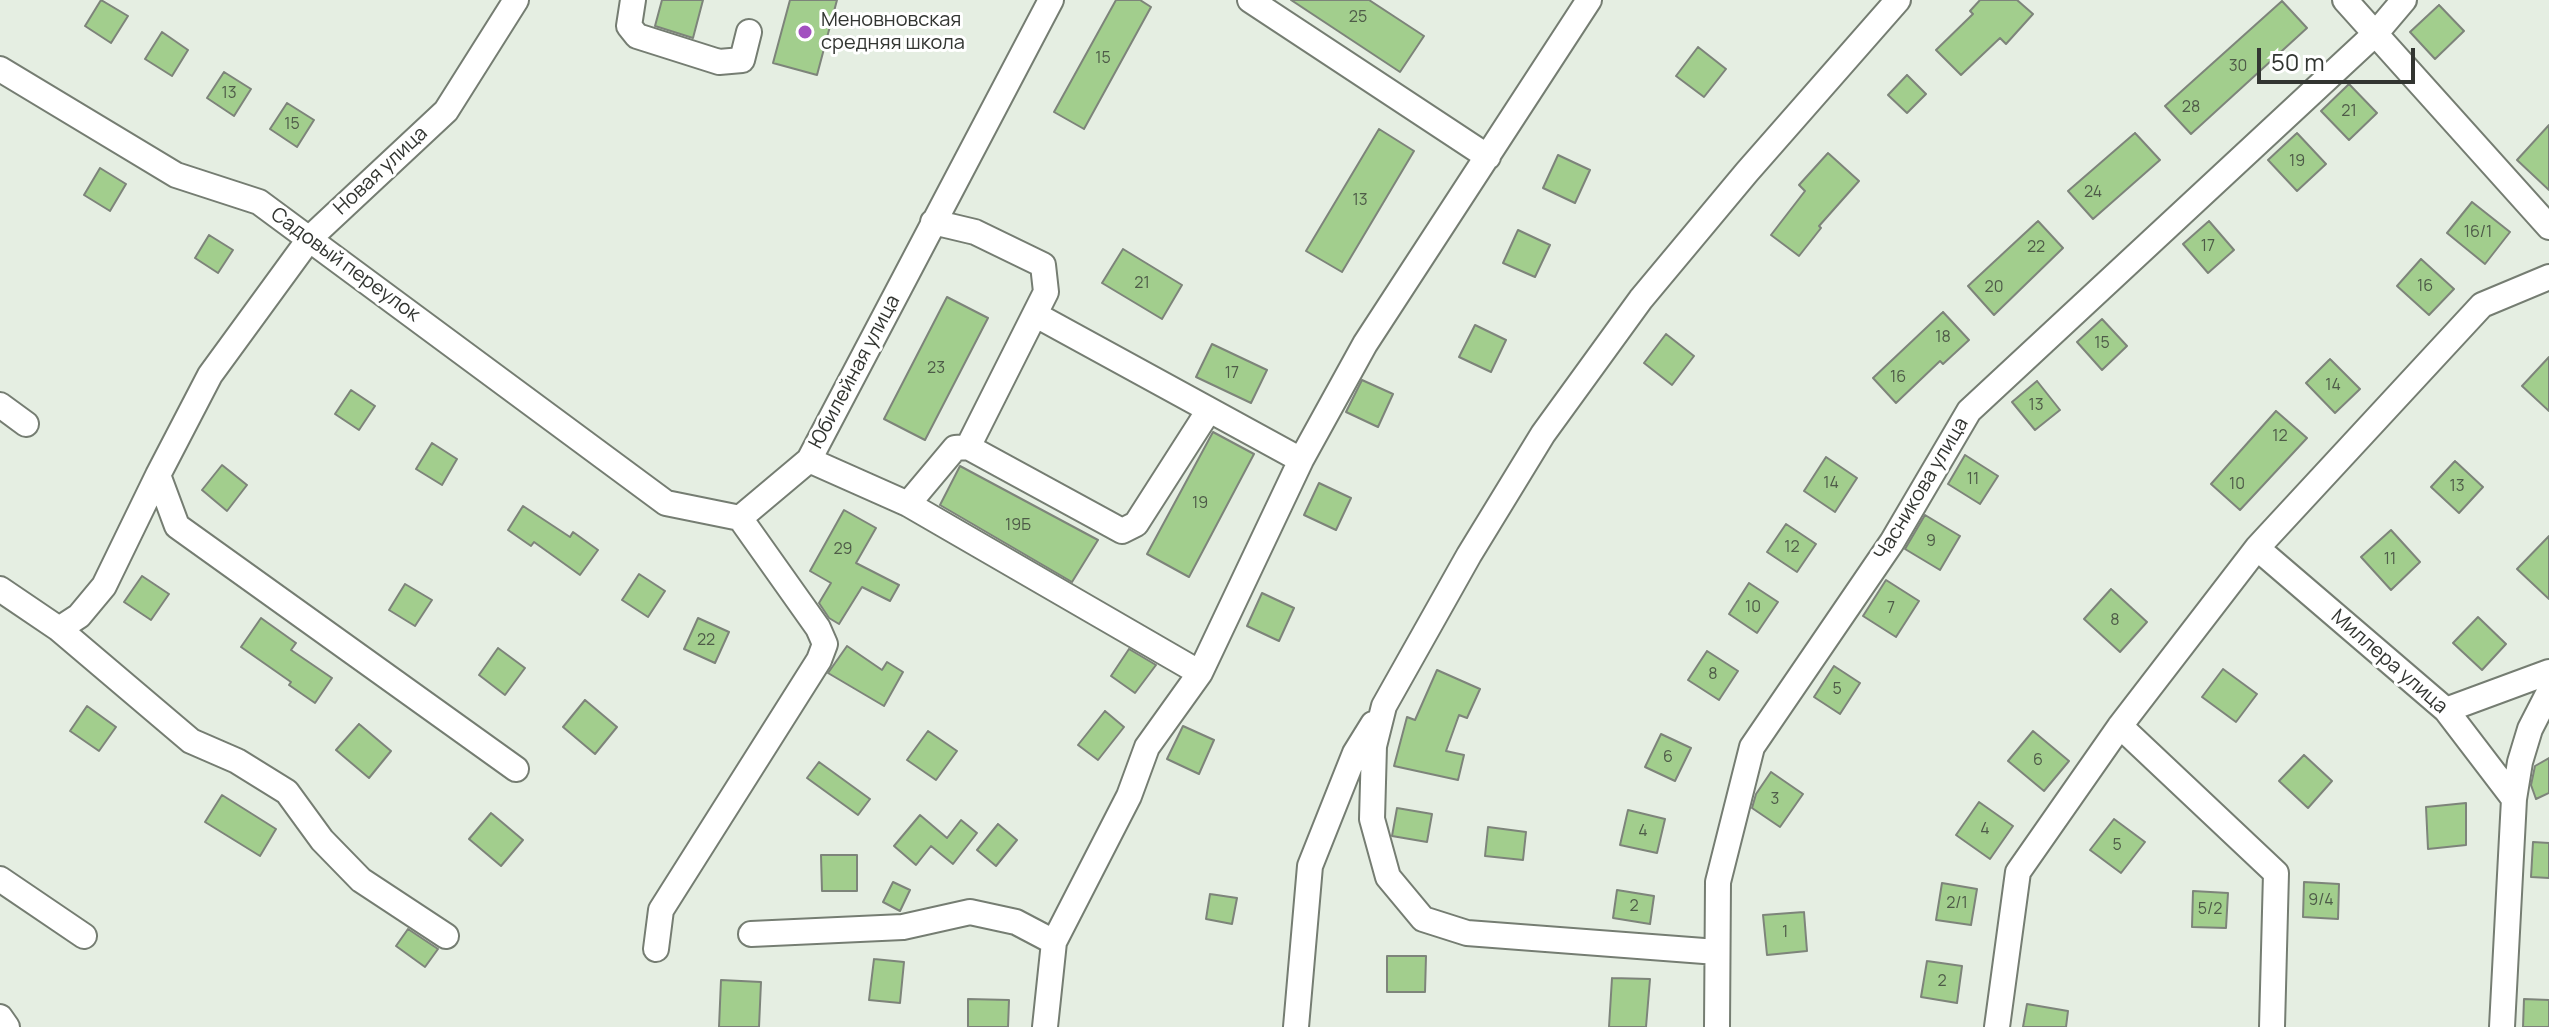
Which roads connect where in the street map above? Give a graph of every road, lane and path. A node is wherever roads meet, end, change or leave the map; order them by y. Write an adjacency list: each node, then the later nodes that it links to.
1 (516, 0): 15 (street, Новая улица)
2 (633, 0): 9 (street)
3 (1051, 0): 13 (street, Юбилейная улица)
4 (1250, 0): 12 (street)
5 (1589, 0): 12 (street)
6 (1898, 0): 33 (street)
7 (2345, 0): 10 (street)
8 (2404, 0): 10 (street, Часникова улица)
9 (749, 32)
10 (2376, 33): 14 (street); 44 (street, Часникова улица)
11 (0, 69): 15 (street, Садовый переулок)
12 (1488, 157): 23 (street)
13 (933, 222): 17 (street); 22 (street, Юбилейная улица)
14 (2549, 227)
15 (310, 238): 24 (street, Новая улица); 26 (street, Садовый переулок)
16 (2549, 277): 27 (street)
17 (1036, 315): 19 (street); 21 (street)
18 (0, 405): 20 (street)
19 (1209, 410): 21 (street); 23 (street)
20 (26, 424)
21 (968, 447): 25 (street)
22 (809, 460): 25 (street); 26 (street, Юбилейная улица)
23 (1301, 460): 31 (street)
24 (158, 475): 29 (street, Новая улица); 36 (street)
25 (908, 504): 31 (street)
26 (740, 518): 43 (street)
27 (2257, 548): 34 (street, Миллера улица); 35 (street)
28 (0, 589): 29 (street)
29 (59, 629): 41 (street)
30 (2549, 672): 34 (street)
31 (1200, 673): 42 (street)
32 (2549, 692): 37 (street)
33 (1384, 706): 44 (street); 48 (street)
34 (2446, 710): 37 (street, Миллера улица)
35 (2120, 726): 50 (street); 51 (street)
36 (516, 769)
37 (2514, 799): 52 (street)
38 (0, 879): 40 (street)
39 (751, 934): 42 (street)
40 (84, 936)
41 (446, 936)
42 (1054, 942): 47 (street)
43 (656, 949)
44 (1717, 952): 49 (street, Часникова улица)
45 (0, 1017): 46 (street)
46 (7, 1027)
47 (1045, 1027)
48 (1296, 1027)
49 (1717, 1027)
50 (1997, 1027)
51 (2272, 1027)
52 (2502, 1027)

